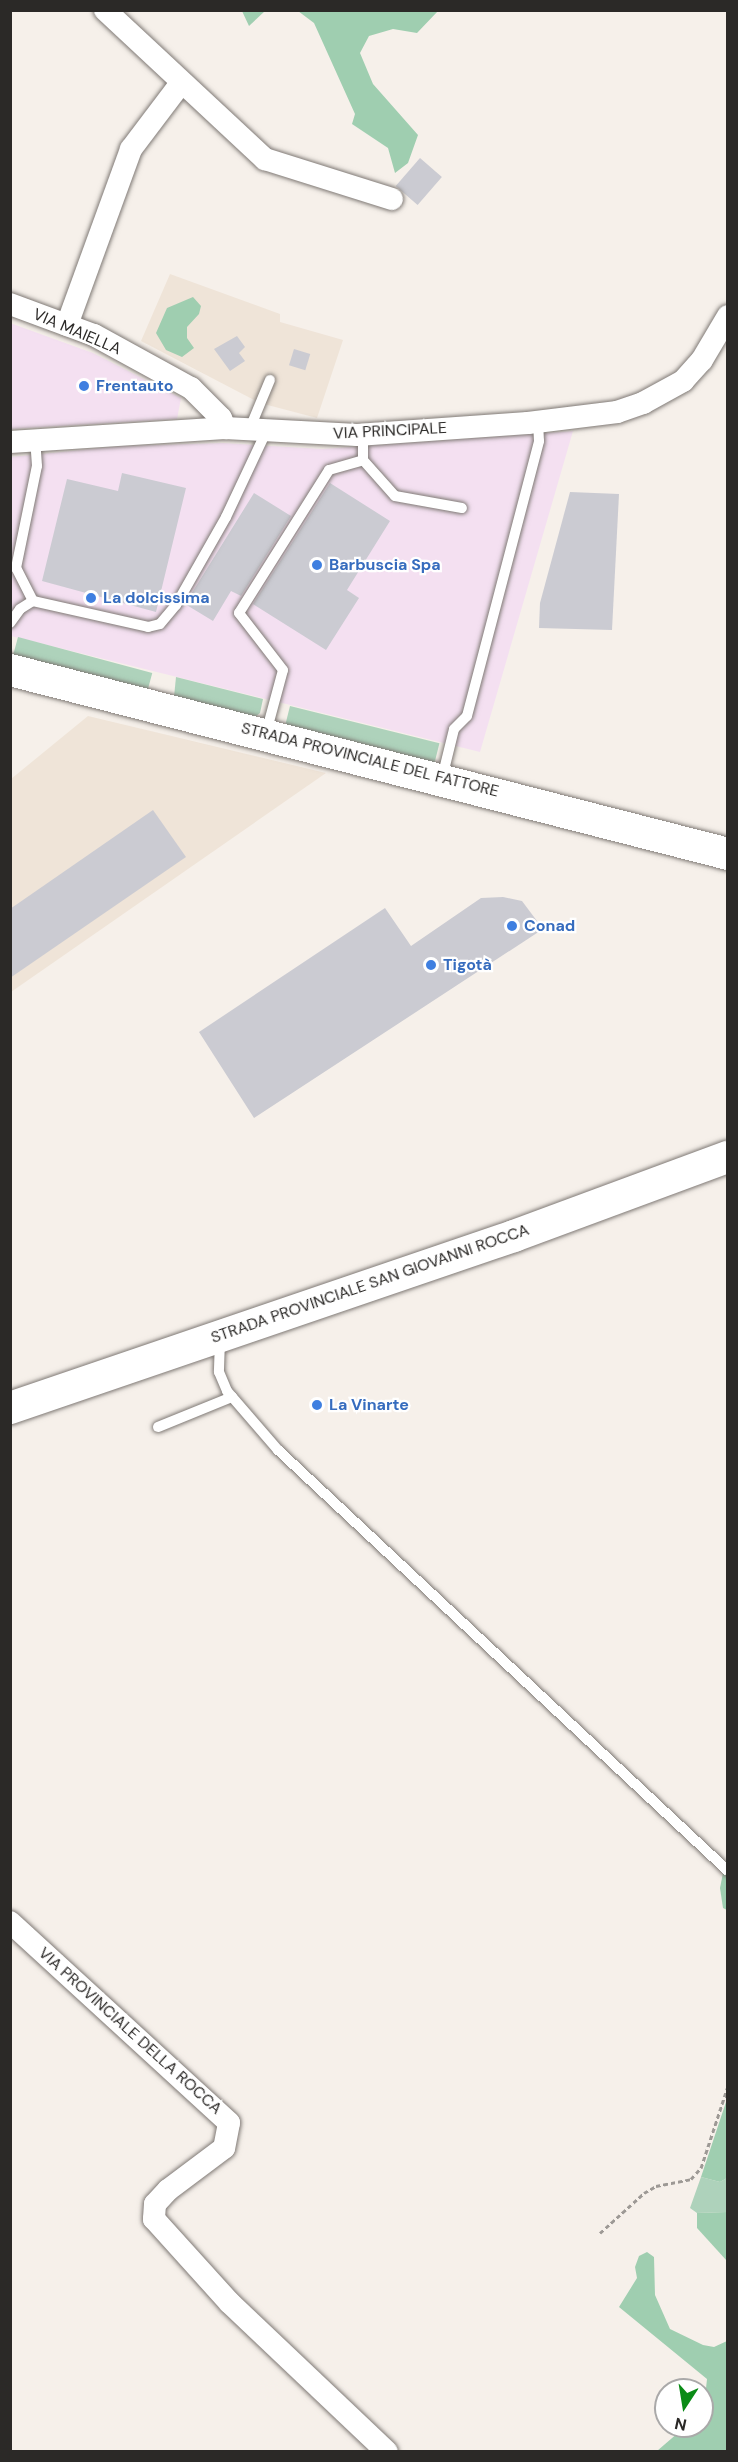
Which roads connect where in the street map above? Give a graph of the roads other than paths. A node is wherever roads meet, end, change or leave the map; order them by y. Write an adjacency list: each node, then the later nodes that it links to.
1 (105, 10): 2 (street)
2 (181, 83): 3 (street); 6 (street)
3 (392, 199)
4 (10, 304): 6 (street, VIA MAIELLA)
5 (728, 316): 8 (street, VIA PRINCIPALE)
6 (67, 325): 9 (street, VIA MAIELLA)
7 (270, 380): 10 (lane)
8 (538, 422): 11 (street, VIA PRINCIPALE); 20 (lane)
9 (225, 428): 10 (street, VIA PRINCIPALE); 12 (street, VIA PRINCIPALE)
10 (258, 429): 11 (street, VIA PRINCIPALE); 16 (lane)
11 (363, 434): 14 (lane)
12 (35, 440): 13 (street, VIA PRINCIPALE); 16 (lane)
13 (10, 442)
14 (363, 460): 15 (lane); 19 (lane)
15 (462, 508)
16 (33, 601): 17 (lane)
17 (10, 623)
18 (10, 670): 19 (main road, STRADA PROVINCIALE DEL FATTORE)
19 (266, 733): 20 (main road, STRADA PROVINCIALE DEL FATTORE)
20 (442, 778): 21 (main road, STRADA PROVINCIALE DEL FATTORE)
21 (728, 854)
22 (728, 1157): 23 (main road, STRADA PROVINCIALE SAN GIOVANNI ROCCA)
23 (220, 1336): 24 (lane); 25 (main road, STRADA PROVINCIALE SAN GIOVANNI ROCCA)
24 (232, 1397): 26 (lane); 27 (lane)
25 (10, 1408)
26 (158, 1427)
27 (728, 1871)
28 (10, 1922): 29 (street, VIA PROVINCIALE DELLA ROCCA)
29 (387, 2451)

